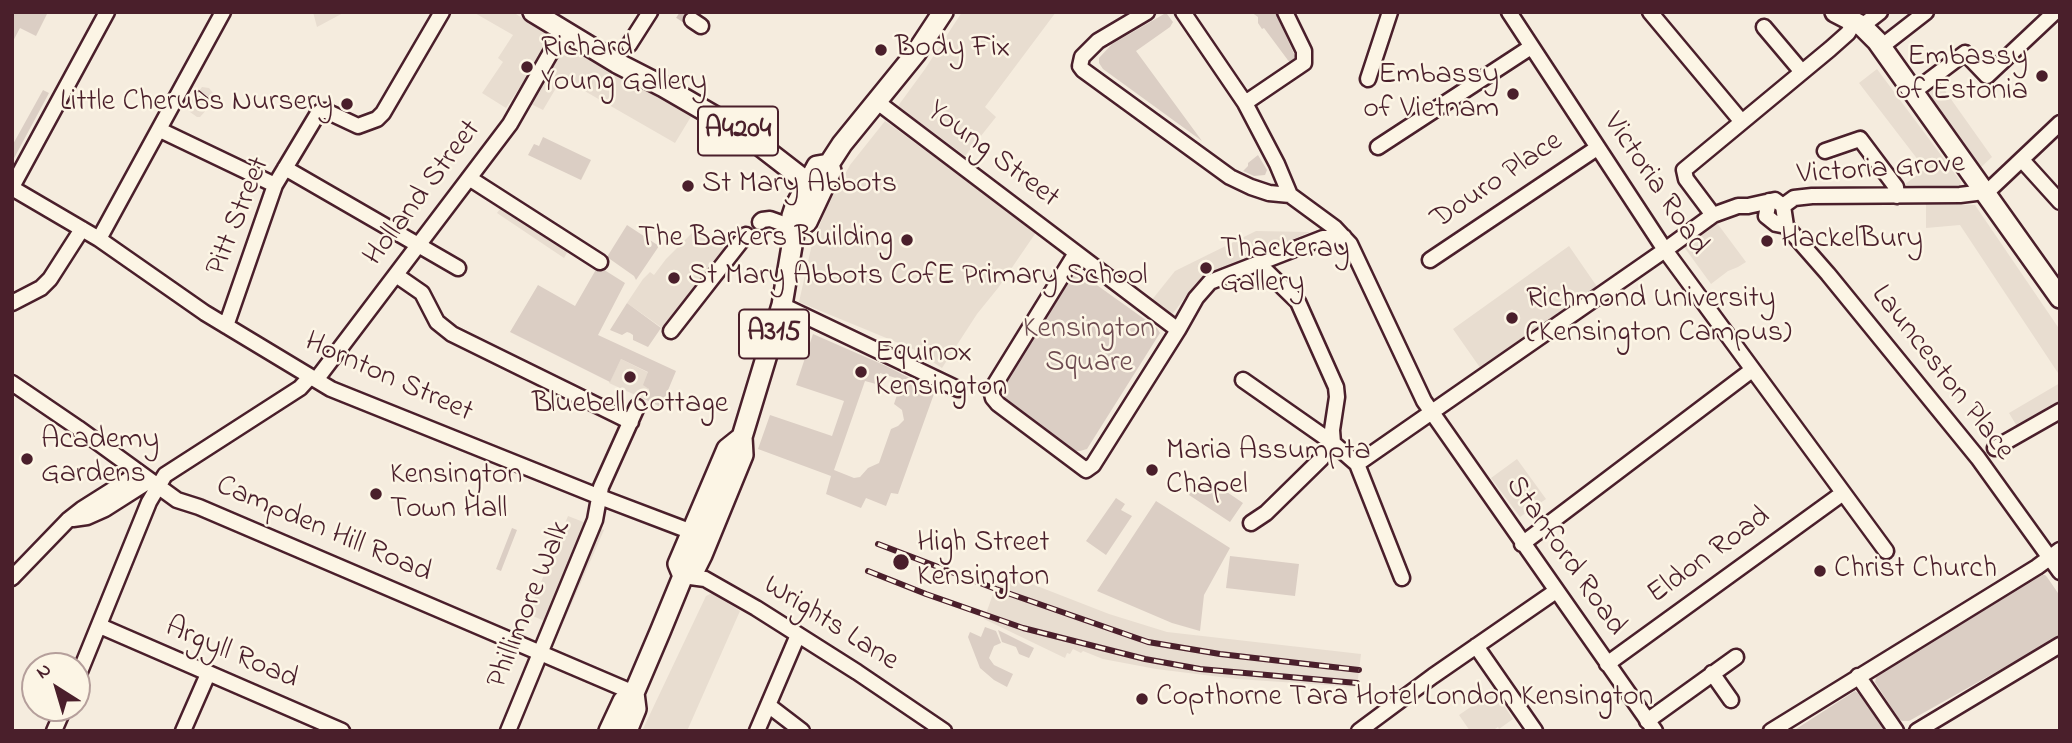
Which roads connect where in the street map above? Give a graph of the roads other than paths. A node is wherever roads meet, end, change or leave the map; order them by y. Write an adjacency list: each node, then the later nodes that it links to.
1 (107, 12): 40 (street)
2 (223, 12): 30 (street)
3 (442, 12): 35 (street, Pitt Street)
4 (650, 12): 20 (street)
5 (943, 12): 26 (main road, A315)
6 (1147, 12): 42 (street)
7 (1183, 12): 27 (street)
8 (1285, 12): 27 (street)
9 (1390, 12): 24 (street)
10 (1509, 12): 21 (street, Victoria Road)
11 (1650, 12): 28 (street)
12 (1835, 12): 17 (main road)
13 (1880, 12): 17 (street)
14 (1926, 12): 22 (street)
15 (2055, 12): 25 (street)
16 (539, 14): 19 (main road, A4204)
17 (1858, 24): 22 (main road); 23 (street)
18 (1764, 27): 23 (street)
19 (563, 31): 37 (street, Holland Street); 38 (main road, A4204)
20 (629, 45)
21 (1531, 47): 31 (street); 32 (street, Victoria Road)
22 (1881, 47): 25 (main road)
23 (1802, 72): 28 (street)
24 (1368, 79)
25 (1912, 93): 41 (main road)
26 (876, 101): 36 (main road, A315); 56 (street, Young Street)
27 (1245, 103): 42 (street)
28 (1742, 122): 47 (street)
29 (2060, 123): 34 (street)
30 (160, 130): 39 (street); 53 (street)
31 (1378, 147)
32 (1597, 148): 55 (street, Victoria Road); 57 (street, Douro Place)
33 (1825, 151): 43 (street)
34 (2022, 160): 41 (street); 45 (street)
35 (285, 168): 39 (street, Pitt Street); 54 (street)
36 (829, 170): 38 (main road, A4204); 44 (main road, A315)
37 (469, 178): 54 (street, Holland Street); 58 (street)
38 (807, 182): 44 (main road, A4204); 49 (main road, A315)
39 (275, 186): 65 (street, Pitt Street)
40 (12, 188): 50 (street, Hornton Street)
41 (1984, 192): 43 (street, Victoria Grove); 62 (main road)
42 (1290, 195): 52 (street)
43 (1897, 196): 46 (street, Victoria Grove)
44 (816, 202): 49 (main road, A315)
45 (2060, 202)
46 (1776, 204): 47 (street, Victoria Grove); 88 (street, Launceston Place)
47 (1713, 215): 55 (street)
48 (760, 222): 49 (street)
49 (795, 228): 64 (main road, A315)
50 (82, 229): 53 (street, Hornton Street); 63 (street)
51 (746, 235): 67 (street)
52 (1344, 237): 59 (street); 75 (street, Stanford Road)
53 (99, 239): 65 (street, Hornton Street)
54 (419, 245): 60 (street); 61 (street, Holland Street)
55 (1665, 250): 68 (street, Victoria Road); 75 (street)
56 (1076, 253): 66 (street); 66 (street)
57 (1430, 260)
58 (600, 262)
59 (1259, 264): 66 (street); 78 (street)
60 (458, 268)
61 (396, 275): 69 (street, Holland Street); 76 (street)
62 (2060, 298)
63 (12, 303)
64 (782, 305): 72 (street); 77 (main road, A315)
65 (226, 326): 69 (street, Hornton Street)
66 (1178, 330)
67 (671, 331)
68 (1752, 370): 82 (street, Victoria Road); 86 (street)
69 (313, 378): 81 (street, Holland Street); 83 (street, Hornton Street)
70 (1243, 380): 78 (street)
71 (12, 383): 81 (street, Campden Hill Road)
72 (958, 389)
73 (637, 407): 76 (street, Phillimore Walk)
74 (2060, 411): 79 (street)
75 (1432, 412): 80 (street); 86 (street, Stanford Road)
76 (631, 422): 83 (street, Phillimore Walk)
77 (742, 437): 85 (main road, A315); 90 (main road, A315)
78 (1333, 443): 80 (street); 84 (street)
79 (1995, 448)
80 (1357, 464): 92 (street)
81 (149, 480): 91 (street); 94 (street); 99 (street, Campden Hill Road)
82 (1843, 493): 87 (street, Victoria Road); 101 (street, Eldon Road)
83 (600, 497): 85 (street, Hornton Street); 99 (street, Phillimore Walk)
84 (1251, 523)
85 (692, 532): 90 (main road, A315)
86 (1522, 544): 93 (street, Stanford Road)
87 (1886, 551)
88 (2055, 554): 89 (street, Launceston Place); 104 (street)
89 (2060, 572)
90 (683, 576): 95 (street, Wrights Lane); 105 (main road, A315)
91 (12, 578)
92 (1402, 578)
93 (1556, 591): 97 (street); 101 (street, Stanford Road)
94 (100, 626): 98 (street); 103 (street, Argyll Road)
95 (798, 635): 107 (street); 117 (street, Wrights Lane)
96 (2060, 645): 122 (street)
97 (1476, 646): 118 (street); 119 (street)
98 (89, 652)
99 (541, 652): 105 (street, Campden Hill Road); 112 (street, Phillimore Walk)
100 (1736, 657): 102 (street)
101 (1607, 664): 109 (street, Stanford Road)
102 (1712, 673): 106 (street); 109 (street)
103 (208, 674): 108 (street, Argyll Road); 110 (street)
104 (1858, 676): 120 (street); 121 (street)
105 (634, 693): 113 (main road, A315); 114 (main road, A315)
106 (1731, 700)
107 (768, 705): 115 (street); 116 (street)
108 (311, 725): 111 (street, Argyll Road)
109 (1651, 726)
110 (183, 731)
111 (342, 731)
112 (508, 731)
113 (609, 731)
114 (627, 731)
115 (757, 731)
116 (802, 731)
117 (944, 731)
118 (1359, 731)
119 (1535, 731)
120 (1771, 731)
121 (1896, 731)
122 (1917, 731)

